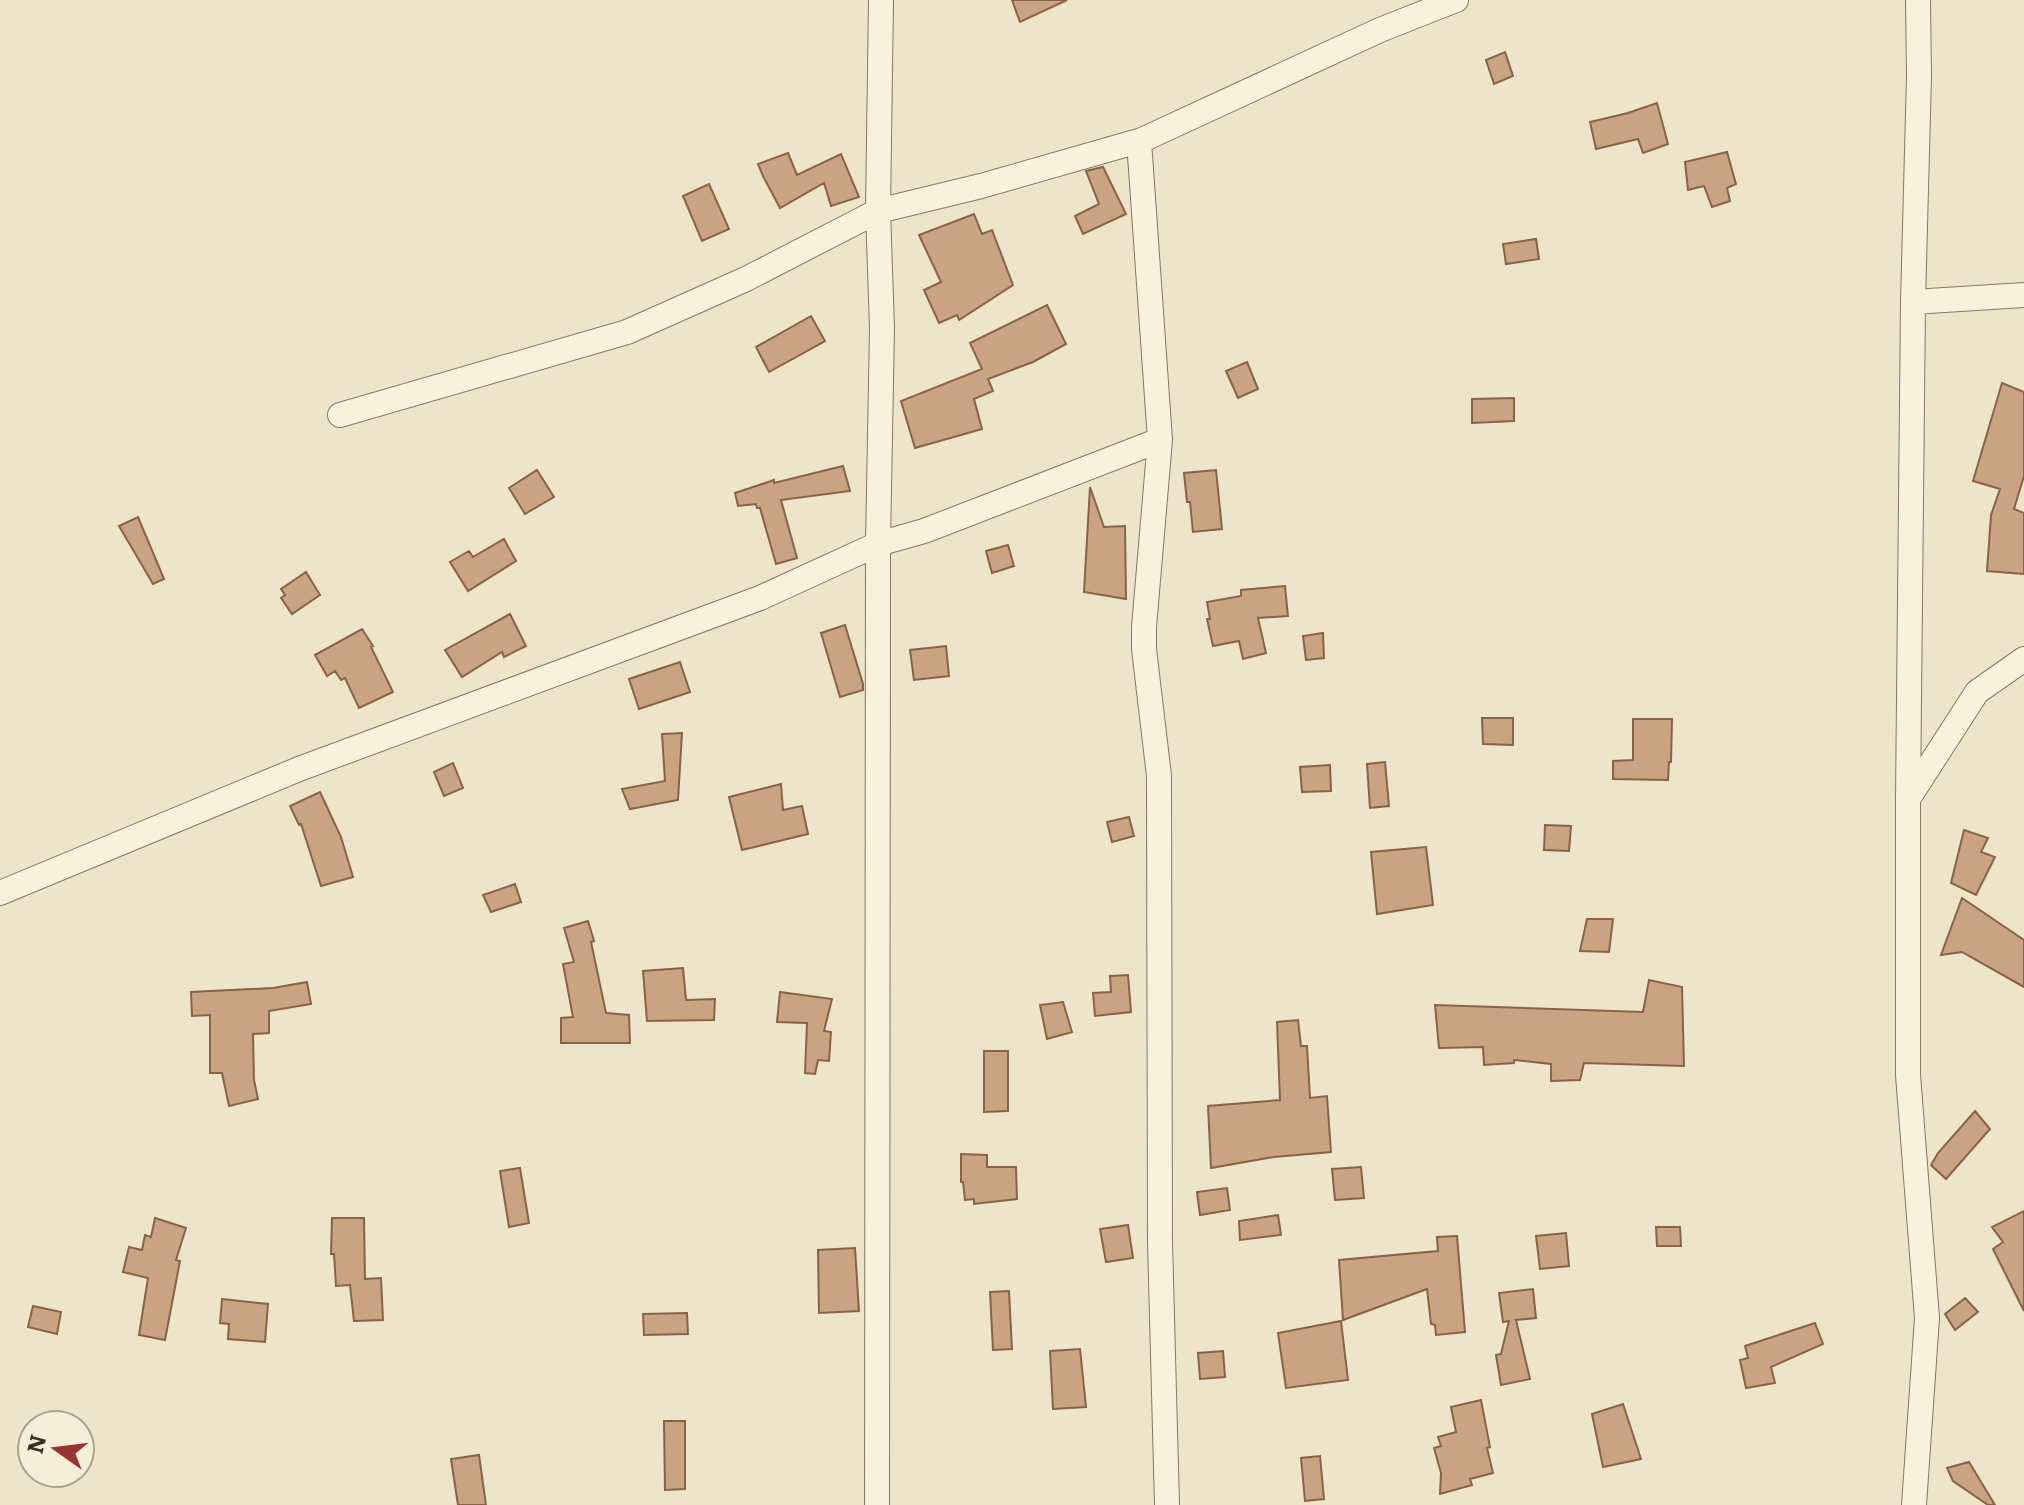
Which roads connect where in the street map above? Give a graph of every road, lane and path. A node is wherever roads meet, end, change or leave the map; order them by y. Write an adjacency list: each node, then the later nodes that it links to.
1 (881, 0): 5 (street)
2 (1456, 0): 4 (street)
3 (1918, 0): 7 (street)
4 (1139, 141): 5 (street); 9 (street)
5 (878, 211): 8 (street); 10 (street)
6 (2024, 295): 7 (street)
7 (1913, 302): 12 (street)
8 (340, 415)
9 (1160, 440): 10 (street); 15 (street)
10 (878, 544): 13 (street); 14 (street)
11 (2024, 659): 12 (street)
12 (1908, 799): 16 (street)
13 (0, 893)
14 (877, 1505)
15 (1167, 1505)
16 (1914, 1505)

